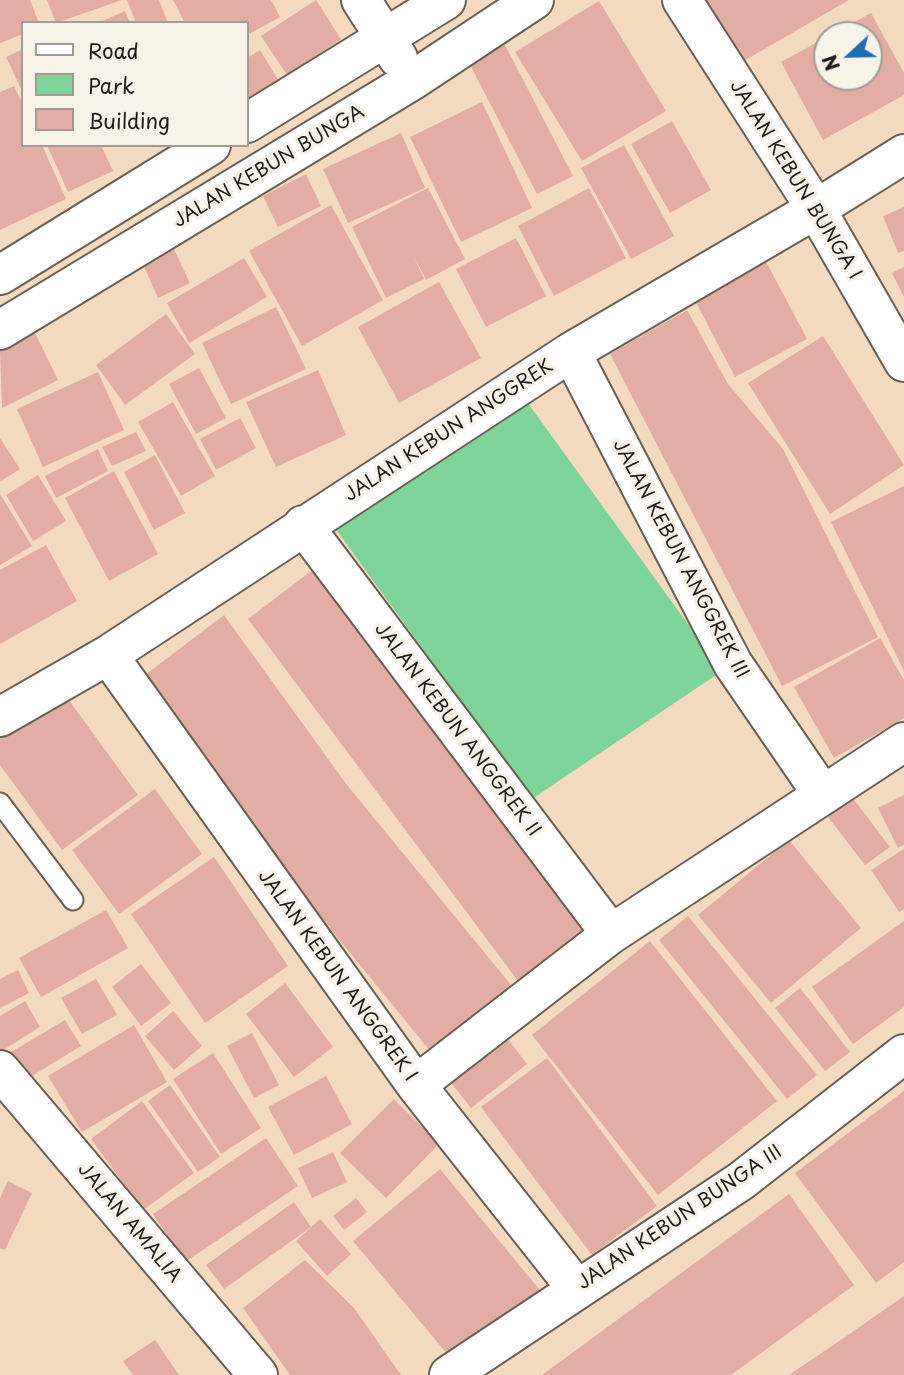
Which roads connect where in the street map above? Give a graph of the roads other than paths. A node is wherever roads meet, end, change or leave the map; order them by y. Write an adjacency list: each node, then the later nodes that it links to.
1 (361, 0): 5 (street)
2 (446, 0): 5 (street)
3 (534, 0): 6 (street, JALAN KEBUN BUNGA)
4 (682, 0): 10 (street, JALAN KEBUN BUNGA I)
5 (384, 38): 6 (street); 7 (street)
6 (413, 80): 12 (street, JALAN KEBUN BUNGA)
7 (248, 122)
8 (208, 147): 11 (street)
9 (904, 154): 10 (street, JALAN KEBUN ANGGREK)
10 (816, 209): 13 (street, JALAN KEBUN ANGGREK); 14 (street, JALAN KEBUN BUNGA I)
11 (0, 275)
12 (0, 330)
13 (571, 352): 15 (street, JALAN KEBUN ANGGREK); 19 (street, JALAN KEBUN ANGGREK III)
14 (904, 362)
15 (303, 526): 16 (street, JALAN KEBUN ANGGREK); 22 (street, JALAN KEBUN ANGGREK II)
16 (108, 655): 17 (street, JALAN KEBUN ANGGREK); 25 (street, JALAN KEBUN ANGGREK I)
17 (0, 717)
18 (904, 742): 19 (street)
19 (823, 795): 22 (street)
20 (0, 803): 21 (lane)
21 (73, 901)
22 (611, 934): 25 (street)
23 (904, 1054): 26 (street, JALAN KEBUN BUNGA III)
24 (0, 1070): 27 (street, JALAN AMALIA)
25 (416, 1085): 26 (street, JALAN KEBUN ANGGREK I)
26 (577, 1289): 28 (street, JALAN KEBUN BUNGA III)
27 (258, 1375)
28 (449, 1375)

